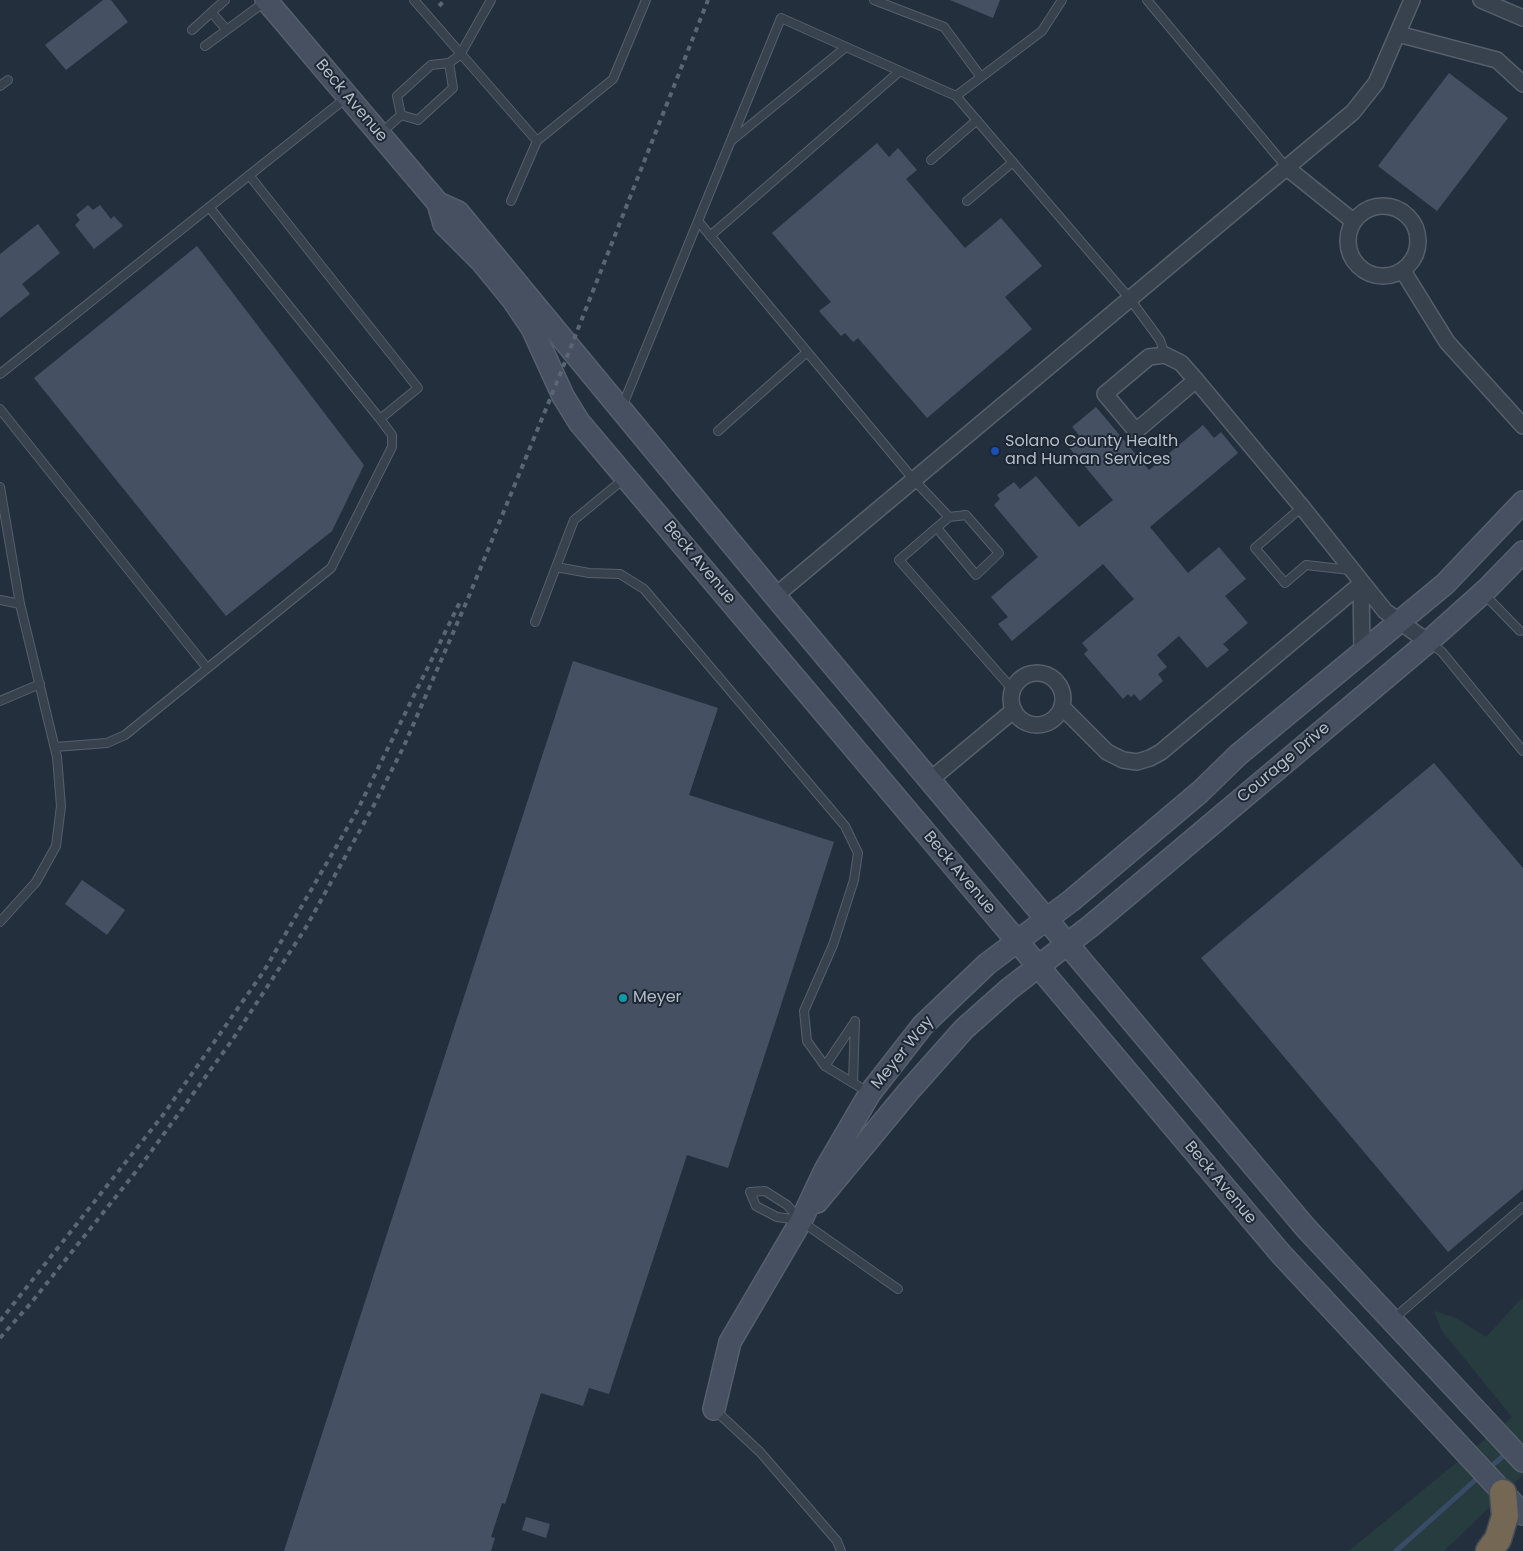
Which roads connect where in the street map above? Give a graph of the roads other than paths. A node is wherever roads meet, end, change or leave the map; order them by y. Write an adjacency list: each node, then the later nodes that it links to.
1 (224, 0): 11 (lane)
2 (266, 0): 13 (lane); 26 (street, Beck Avenue)
3 (414, 0): 18 (lane)
4 (491, 0): 18 (lane)
5 (646, 0): 30 (lane)
6 (874, 0): 21 (lane)
7 (1062, 0): 21 (lane)
8 (1147, 0): 34 (lane)
9 (1412, 0): 15 (street)
10 (1481, 0): 12 (street)
11 (212, 12): 13 (lane); 14 (lane)
12 (1523, 18)
13 (226, 29): 16 (lane)
14 (192, 30)
15 (1398, 34): 23 (street); 34 (street)
16 (205, 46)
17 (846, 47): 20 (lane); 31 (lane); 31 (lane)
18 (460, 54): 19 (lane); 30 (lane)
19 (450, 63): 27 (lane); 27 (lane)
20 (900, 71): 25 (lane); 42 (lane)
21 (981, 77): 25 (lane)
22 (8, 80): 24 (lane)
23 (1523, 84)
24 (0, 86)
25 (956, 96): 28 (lane)
26 (348, 97): 29 (street, Beck Avenue); 35 (lane)
27 (401, 115): 29 (lane)
28 (977, 120): 32 (lane); 33 (lane)
29 (379, 134): 38 (street, Beck Avenue)
30 (537, 141): 36 (lane)
31 (730, 141): 40 (lane)
32 (931, 160)
33 (1013, 162): 37 (lane); 44 (lane)
34 (1287, 168): 41 (street); 44 (street)
35 (249, 176): 39 (lane); 51 (lane)
36 (511, 201)
37 (967, 201)
38 (438, 203): 49 (street, Beck Avenue); 54 (street, Beck Avenue)
39 (209, 207): 47 (lane); 51 (lane)
40 (698, 221): 42 (lane); 49 (lane)
41 (1353, 221): 43 (street); 43 (street)
42 (710, 236): 45 (lane)
43 (1403, 271): 52 (street)
44 (1130, 300): 46 (lane); 55 (street)
45 (807, 352): 53 (lane); 55 (lane)
46 (1165, 355): 48 (street); 48 (street)
47 (0, 374)
48 (1196, 380): 58 (street)
49 (621, 408): 66 (street, Beck Avenue)
50 (0, 409): 74 (lane)
51 (380, 418): 74 (lane)
52 (1523, 426)
53 (718, 431)
54 (626, 477): 62 (lane); 85 (street, Beck Avenue)
55 (914, 480): 59 (lane); 66 (street)
56 (0, 487): 68 (lane)
57 (1523, 502): 70 (street, Courage Drive)
58 (1302, 507): 63 (street); 63 (lane)
59 (950, 517): 60 (lane); 60 (lane)
60 (937, 528): 76 (lane)
61 (1523, 552): 65 (street, Courage Drive)
62 (556, 567): 69 (lane); 88 (lane)
63 (1350, 570): 64 (street)
64 (1361, 584): 70 (street); 73 (street); 78 (street)
65 (1483, 592): 71 (lane); 72 (street, Courage Drive)
66 (775, 596): 82 (street, Beck Avenue)
67 (0, 600): 68 (lane)
68 (20, 604): 75 (lane)
69 (535, 622)
70 (1400, 622): 72 (street); 73 (street, Courage Drive)
71 (1520, 631)
72 (1428, 642): 81 (lane); 86 (street, Courage Drive)
73 (1362, 650): 83 (street, Courage Drive)
74 (207, 668): 80 (lane)
75 (40, 684): 77 (lane); 80 (lane)
76 (1013, 690): 78 (street); 79 (street)
77 (0, 701)
78 (1062, 707): 79 (street)
79 (1014, 710): 82 (street)
80 (55, 747): 84 (lane)
81 (1523, 751)
82 (930, 780): 83 (street, Beck Avenue)
83 (1046, 919): 85 (street, Meyer Way); 86 (street, Beck Avenue)
84 (0, 922)
85 (1017, 942): 87 (street, Beck Avenue); 89 (street, Meyer Way)
86 (1067, 944): 87 (street, Courage Drive); 93 (street, Beck Avenue)
87 (1038, 967): 91 (street, Meyer Way); 96 (street, Beck Avenue)
88 (826, 1066): 89 (lane); 89 (lane)
89 (861, 1088): 91 (street, Meyer Way)
90 (1523, 1207): 93 (lane)
91 (801, 1221): 91 (lane); 92 (lane); 94 (street, Meyer Way)
92 (898, 1289)
93 (1392, 1321): 95 (street, Beck Avenue)
94 (714, 1409): 98 (lane)
95 (1523, 1461)
96 (1503, 1493): 97 (street, Beck Avenue); 99 (highway)
97 (1523, 1514)
98 (841, 1551)
99 (1489, 1551)

